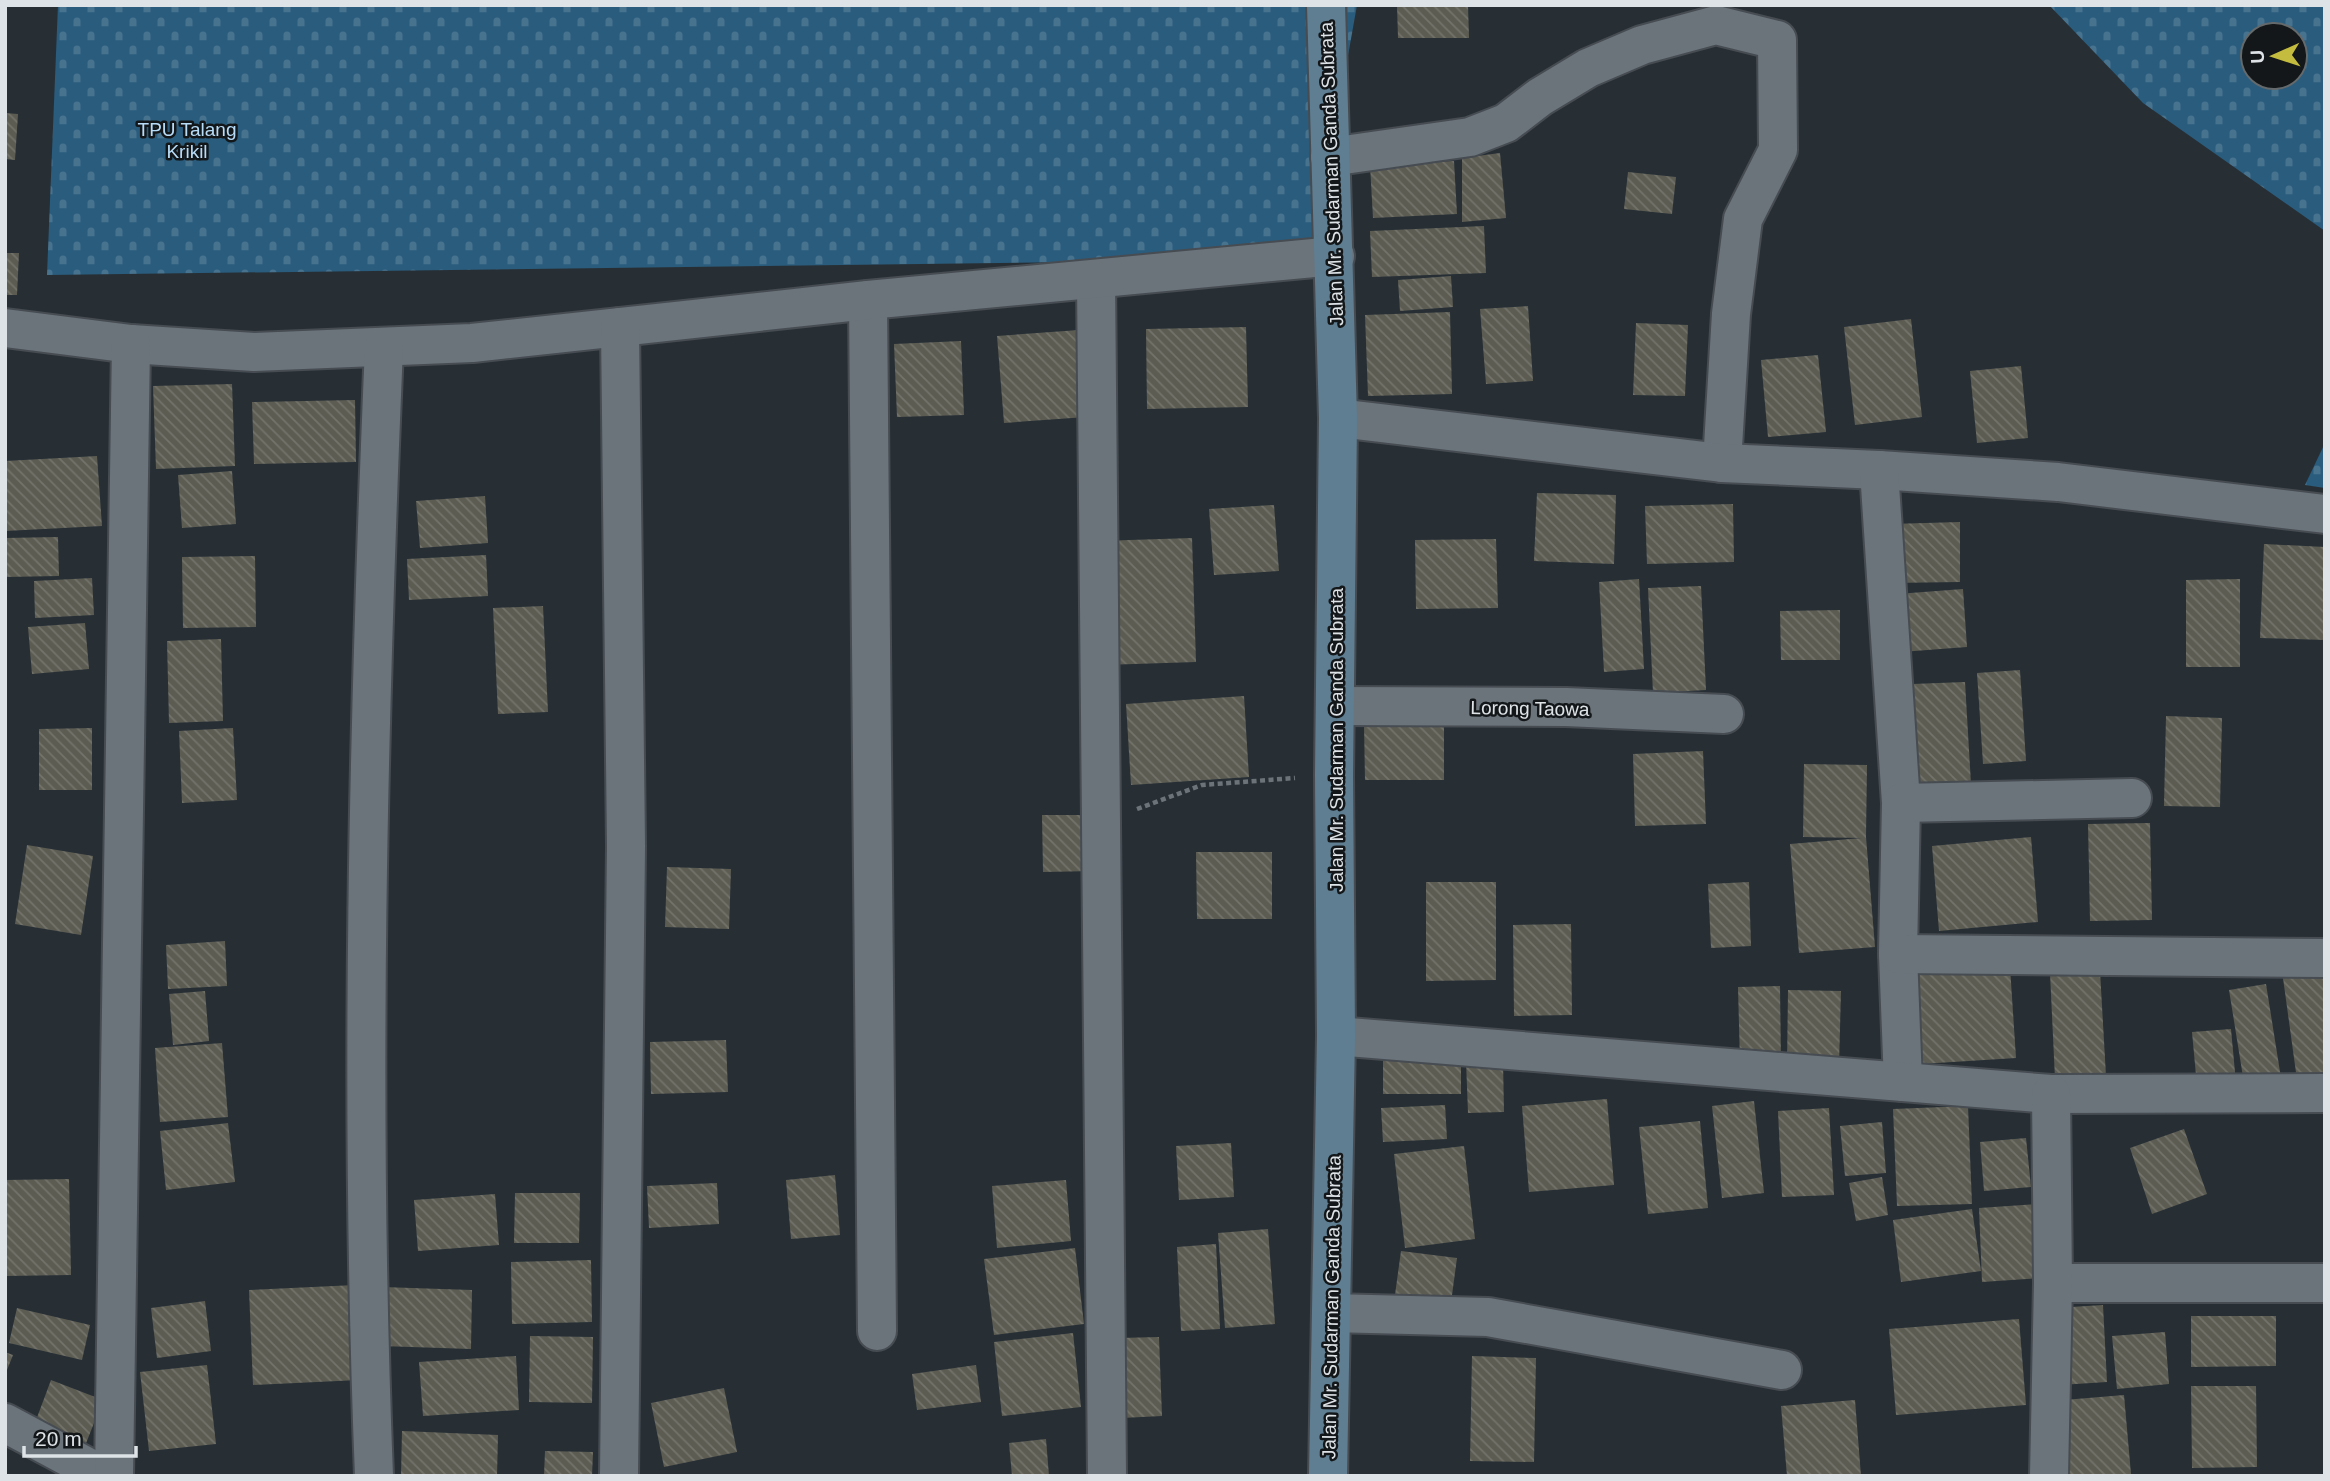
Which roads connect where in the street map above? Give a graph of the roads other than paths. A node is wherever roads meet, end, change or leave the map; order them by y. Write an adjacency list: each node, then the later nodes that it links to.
1 (1326, 5): 2 (street, Jalan Mr. Sudarman Ganda Subrata)
2 (1330, 157): 3 (street, Jalan Mr. Sudarman Ganda Subrata); 11 (street)
3 (1335, 256): 4 (street); 10 (street, Jalan Mr. Sudarman Ganda Subrata)
4 (1096, 279): 5 (street); 34 (street)
5 (868, 300): 6 (street); 27 (street)
6 (620, 327): 9 (street); 33 (street)
7 (5, 328): 8 (street)
8 (131, 344): 9 (street); 31 (street)
9 (384, 347): 32 (street)
10 (1338, 418): 11 (street); 14 (street, Jalan Mr. Sudarman Ganda Subrata)
11 (1723, 463): 12 (street)
12 (1879, 470): 13 (street); 17 (street)
13 (2325, 514)
14 (1335, 706): 15 (street, Lorong Taowa); 20 (street, Jalan Mr. Sudarman Ganda Subrata)
15 (1724, 714)
16 (2132, 798): 17 (street)
17 (1900, 803): 18 (street)
18 (1898, 954): 19 (street); 21 (street)
19 (2325, 958)
20 (1336, 1036): 21 (street); 26 (street, Jalan Mr. Sudarman Ganda Subrata)
21 (1903, 1082): 23 (street)
22 (2325, 1093): 23 (street)
23 (2051, 1094): 24 (street)
24 (2053, 1283): 25 (street); 36 (street)
25 (2325, 1283)
26 (1331, 1312): 28 (street); 35 (street, Jalan Mr. Sudarman Ganda Subrata)
27 (877, 1331)
28 (1782, 1370)
29 (5, 1423): 30 (street)
30 (104, 1476)
31 (114, 1476)
32 (374, 1476)
33 (619, 1476)
34 (1107, 1476)
35 (1328, 1476)
36 (2049, 1476)

